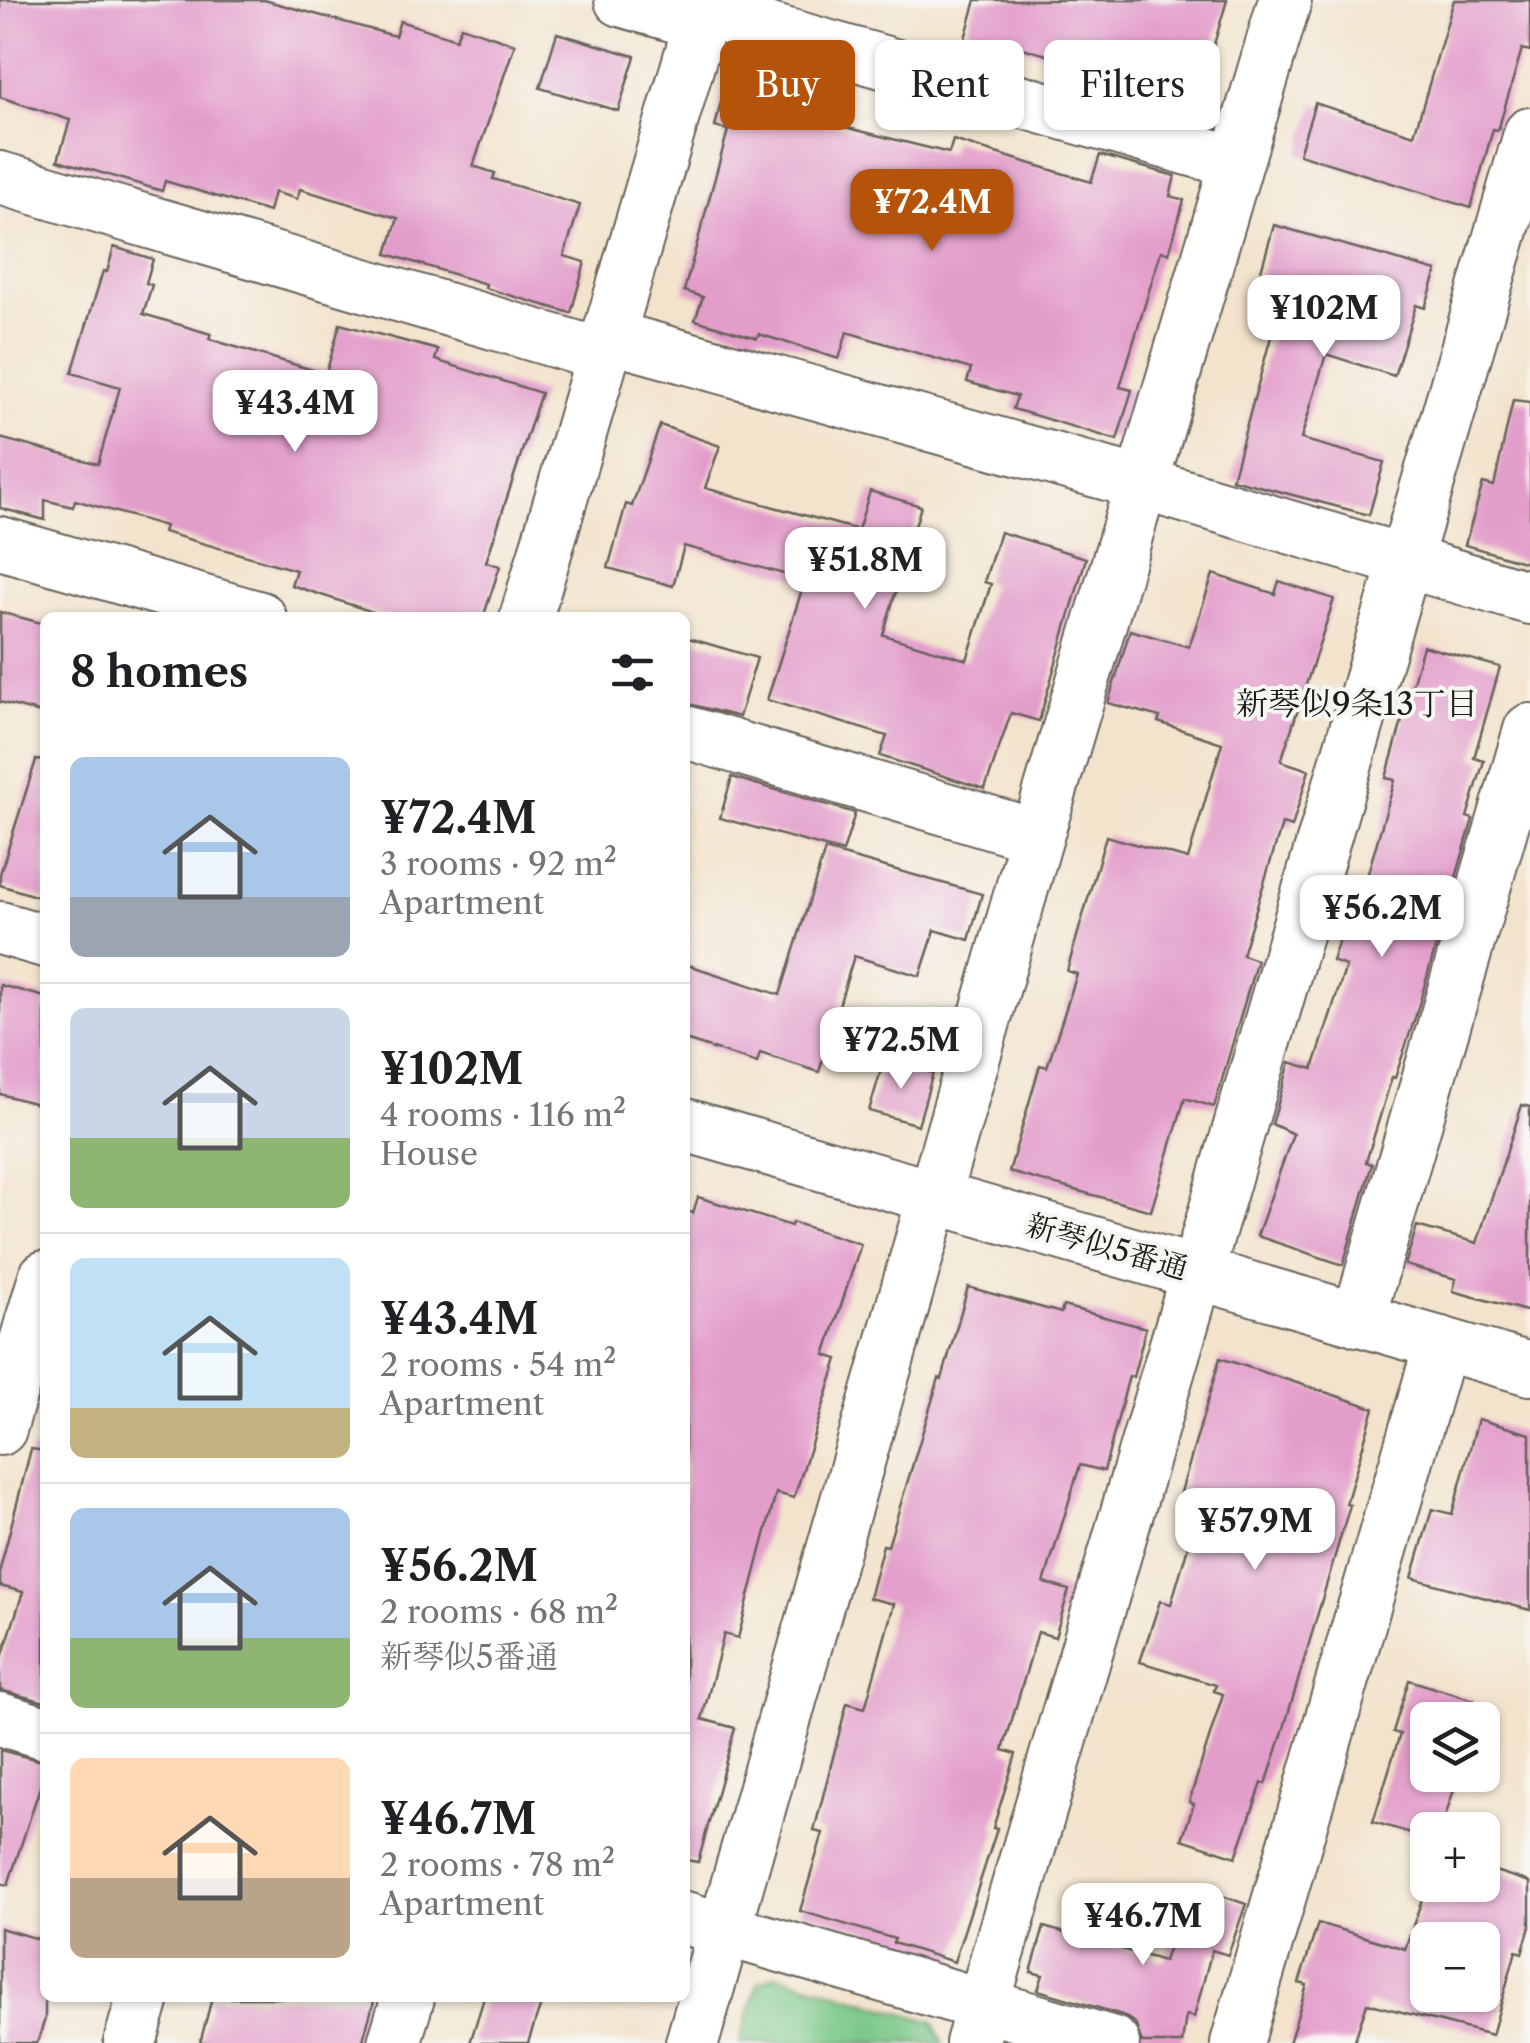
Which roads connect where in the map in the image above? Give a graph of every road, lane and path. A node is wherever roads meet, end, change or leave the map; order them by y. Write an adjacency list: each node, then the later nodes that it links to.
1 (621, 0): 3 (street)
2 (1285, 0): 5 (street)
3 (703, 11): 5 (street); 7 (street)
4 (1530, 134): 10 (street)
5 (1235, 162): 8 (street)
6 (0, 178): 7 (street)
7 (605, 346): 8 (street); 13 (street)
8 (1140, 484): 10 (street); 16 (street)
9 (0, 543): 12 (street)
10 (1406, 561): 11 (street); 21 (street)
11 (1530, 598)
12 (239, 612)
13 (528, 612)
14 (1530, 730): 23 (street)
15 (690, 733): 16 (street)
16 (1037, 836): 20 (street)
17 (0, 928): 18 (street)
18 (40, 940)
19 (690, 1127): 20 (street, 新琴似5番通)
20 (936, 1197): 21 (street, 新琴似5番通); 30 (street)
21 (1198, 1274): 23 (street, 新琴似5番通); 33 (street)
22 (40, 1288): 25 (street)
23 (1358, 1320): 24 (street, 新琴似5番通)
24 (1442, 1344): 26 (street, 新琴似5番通); 38 (street)
25 (12, 1347): 27 (street)
26 (1530, 1369)
27 (0, 1429)
28 (0, 1719): 29 (street)
29 (40, 1731)
30 (705, 1923): 33 (street); 36 (street)
31 (142, 2002): 34 (street)
32 (407, 2002): 35 (street)
33 (978, 2024): 37 (street)
34 (130, 2043)
35 (394, 2043)
36 (692, 2043)
37 (1113, 2043)
38 (1237, 2043)

